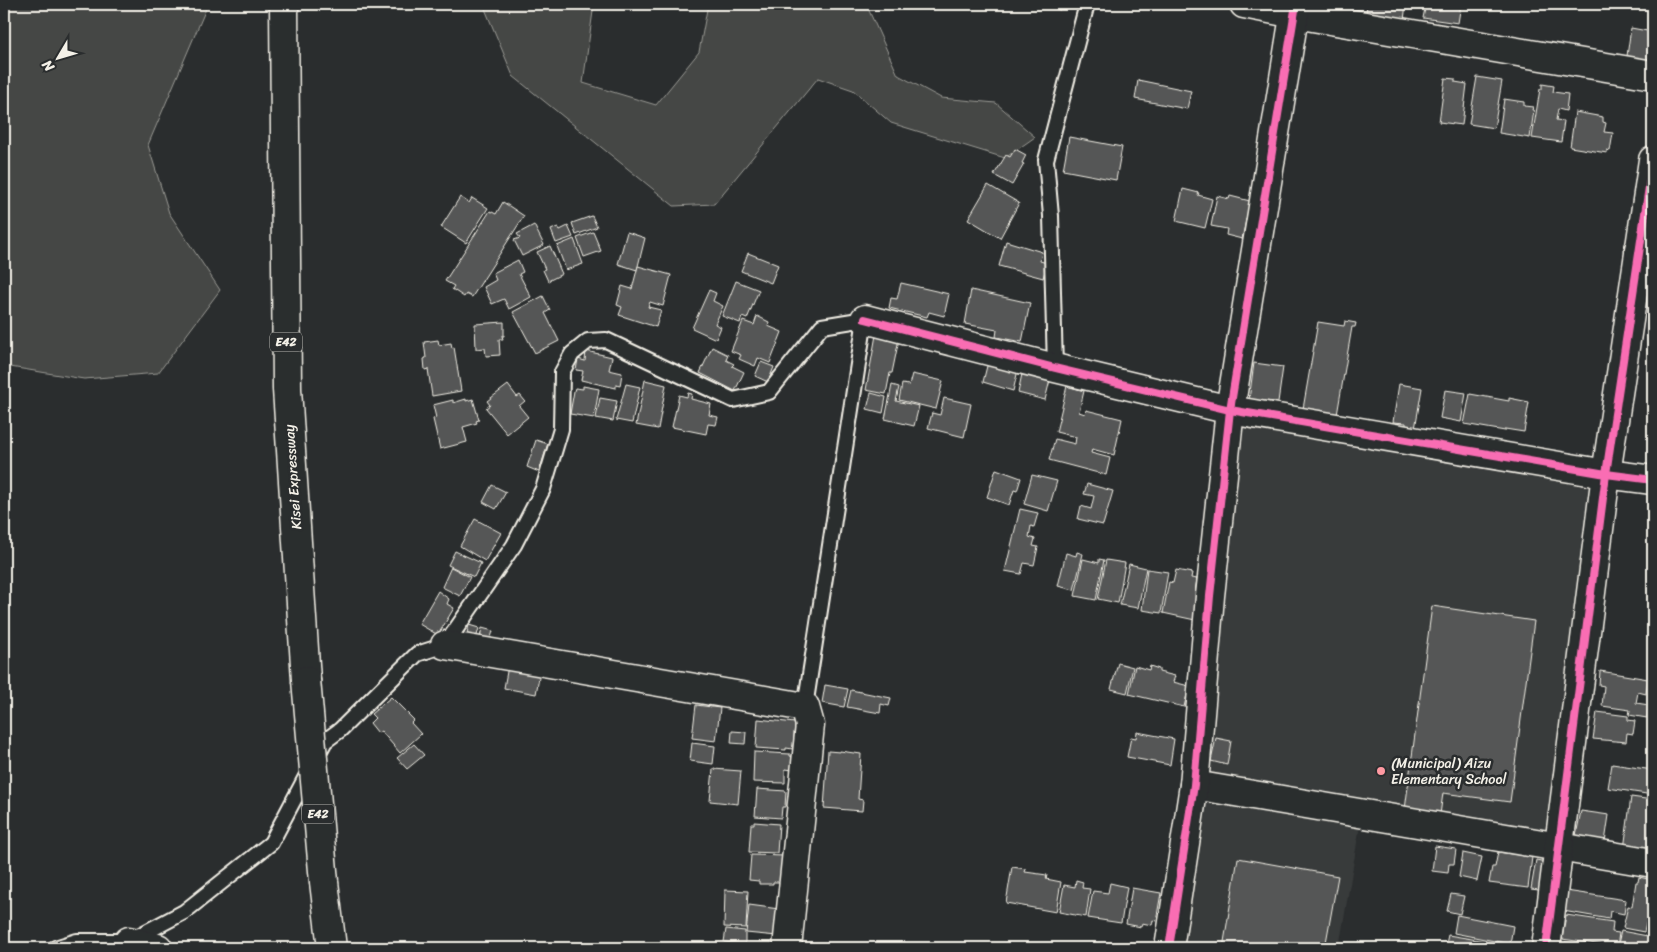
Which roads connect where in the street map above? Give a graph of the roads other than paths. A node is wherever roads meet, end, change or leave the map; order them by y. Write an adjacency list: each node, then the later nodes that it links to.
1 (284, 4): 21 (main road, Kisei Expressway / E42, bridge)
2 (1087, 4): 9 (lane)
3 (1244, 4): 4 (main road)
4 (1295, 9): 5 (main road); 10 (main road)
5 (1653, 75)
6 (1653, 160): 7 (main road)
7 (1646, 250): 11 (main road)
8 (866, 319): 9 (main road); 13 (lane); 14 (lane)
9 (1055, 368): 10 (main road)
10 (1230, 410): 11 (main road); 15 (main road)
11 (1606, 474): 12 (main road); 16 (main road)
12 (1653, 480)
13 (445, 645): 14 (main road); 18 (lane)
14 (805, 707): 22 (main road)
15 (1194, 785): 16 (main road); 23 (main road)
16 (1560, 847): 17 (main road); 24 (main road)
17 (1653, 864)
18 (129, 941): 19 (lane); 20 (main road)
19 (55, 948)
20 (158, 948)
21 (332, 948)
22 (787, 948)
23 (1169, 948)
24 (1546, 948)

